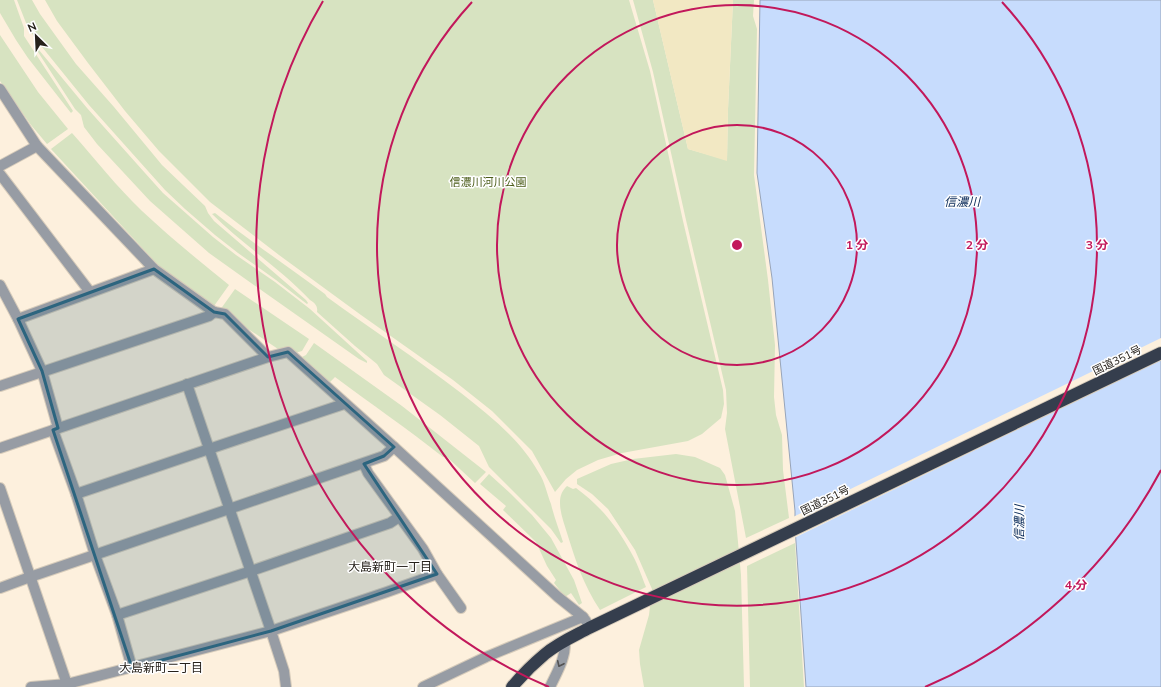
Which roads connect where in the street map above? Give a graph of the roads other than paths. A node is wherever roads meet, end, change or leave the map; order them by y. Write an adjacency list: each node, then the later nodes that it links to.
1 (0, 89): 2 (street)
2 (4, 104): 3 (street)
3 (37, 146): 4 (street); 6 (street)
4 (0, 166)
5 (0, 174): 8 (street)
6 (154, 269): 8 (street); 9 (street)
7 (0, 284): 10 (street)
8 (90, 292): 10 (street)
9 (214, 312): 12 (street); 13 (street)
10 (18, 319): 13 (street)
11 (1161, 353): 34 (highway, 国道351号)
12 (268, 356): 14 (street); 16 (street)
13 (42, 372): 15 (street); 17 (street)
14 (187, 384): 17 (street); 20 (street)
15 (0, 386)
16 (344, 404): 18 (street); 20 (street)
17 (55, 429): 19 (street); 23 (street)
18 (394, 447): 21 (street); 33 (street)
19 (0, 448)
20 (209, 448): 23 (street); 24 (street)
21 (364, 464): 24 (street); 25 (street)
22 (0, 488): 29 (street)
23 (76, 494): 26 (street)
24 (230, 510): 26 (street); 27 (street)
25 (399, 517): 27 (street); 28 (street)
26 (95, 555): 29 (street); 32 (street)
27 (251, 571): 32 (street); 35 (street)
28 (437, 574): 31 (street); 35 (street)
29 (30, 577): 30 (street); 38 (street)
30 (0, 588)
31 (461, 608)
32 (117, 615): 37 (street)
33 (583, 617): 34 (street); 41 (street)
34 (589, 628): 36 (highway, 国道351号)
35 (271, 631): 37 (street); 40 (street)
36 (564, 641): 42 (highway, 国道351号); 43 (street, one-way to 43)
37 (132, 668): 38 (street)
38 (68, 686): 39 (street)
39 (31, 687)
40 (286, 687)
41 (423, 687)
42 (512, 687)
43 (550, 687)

